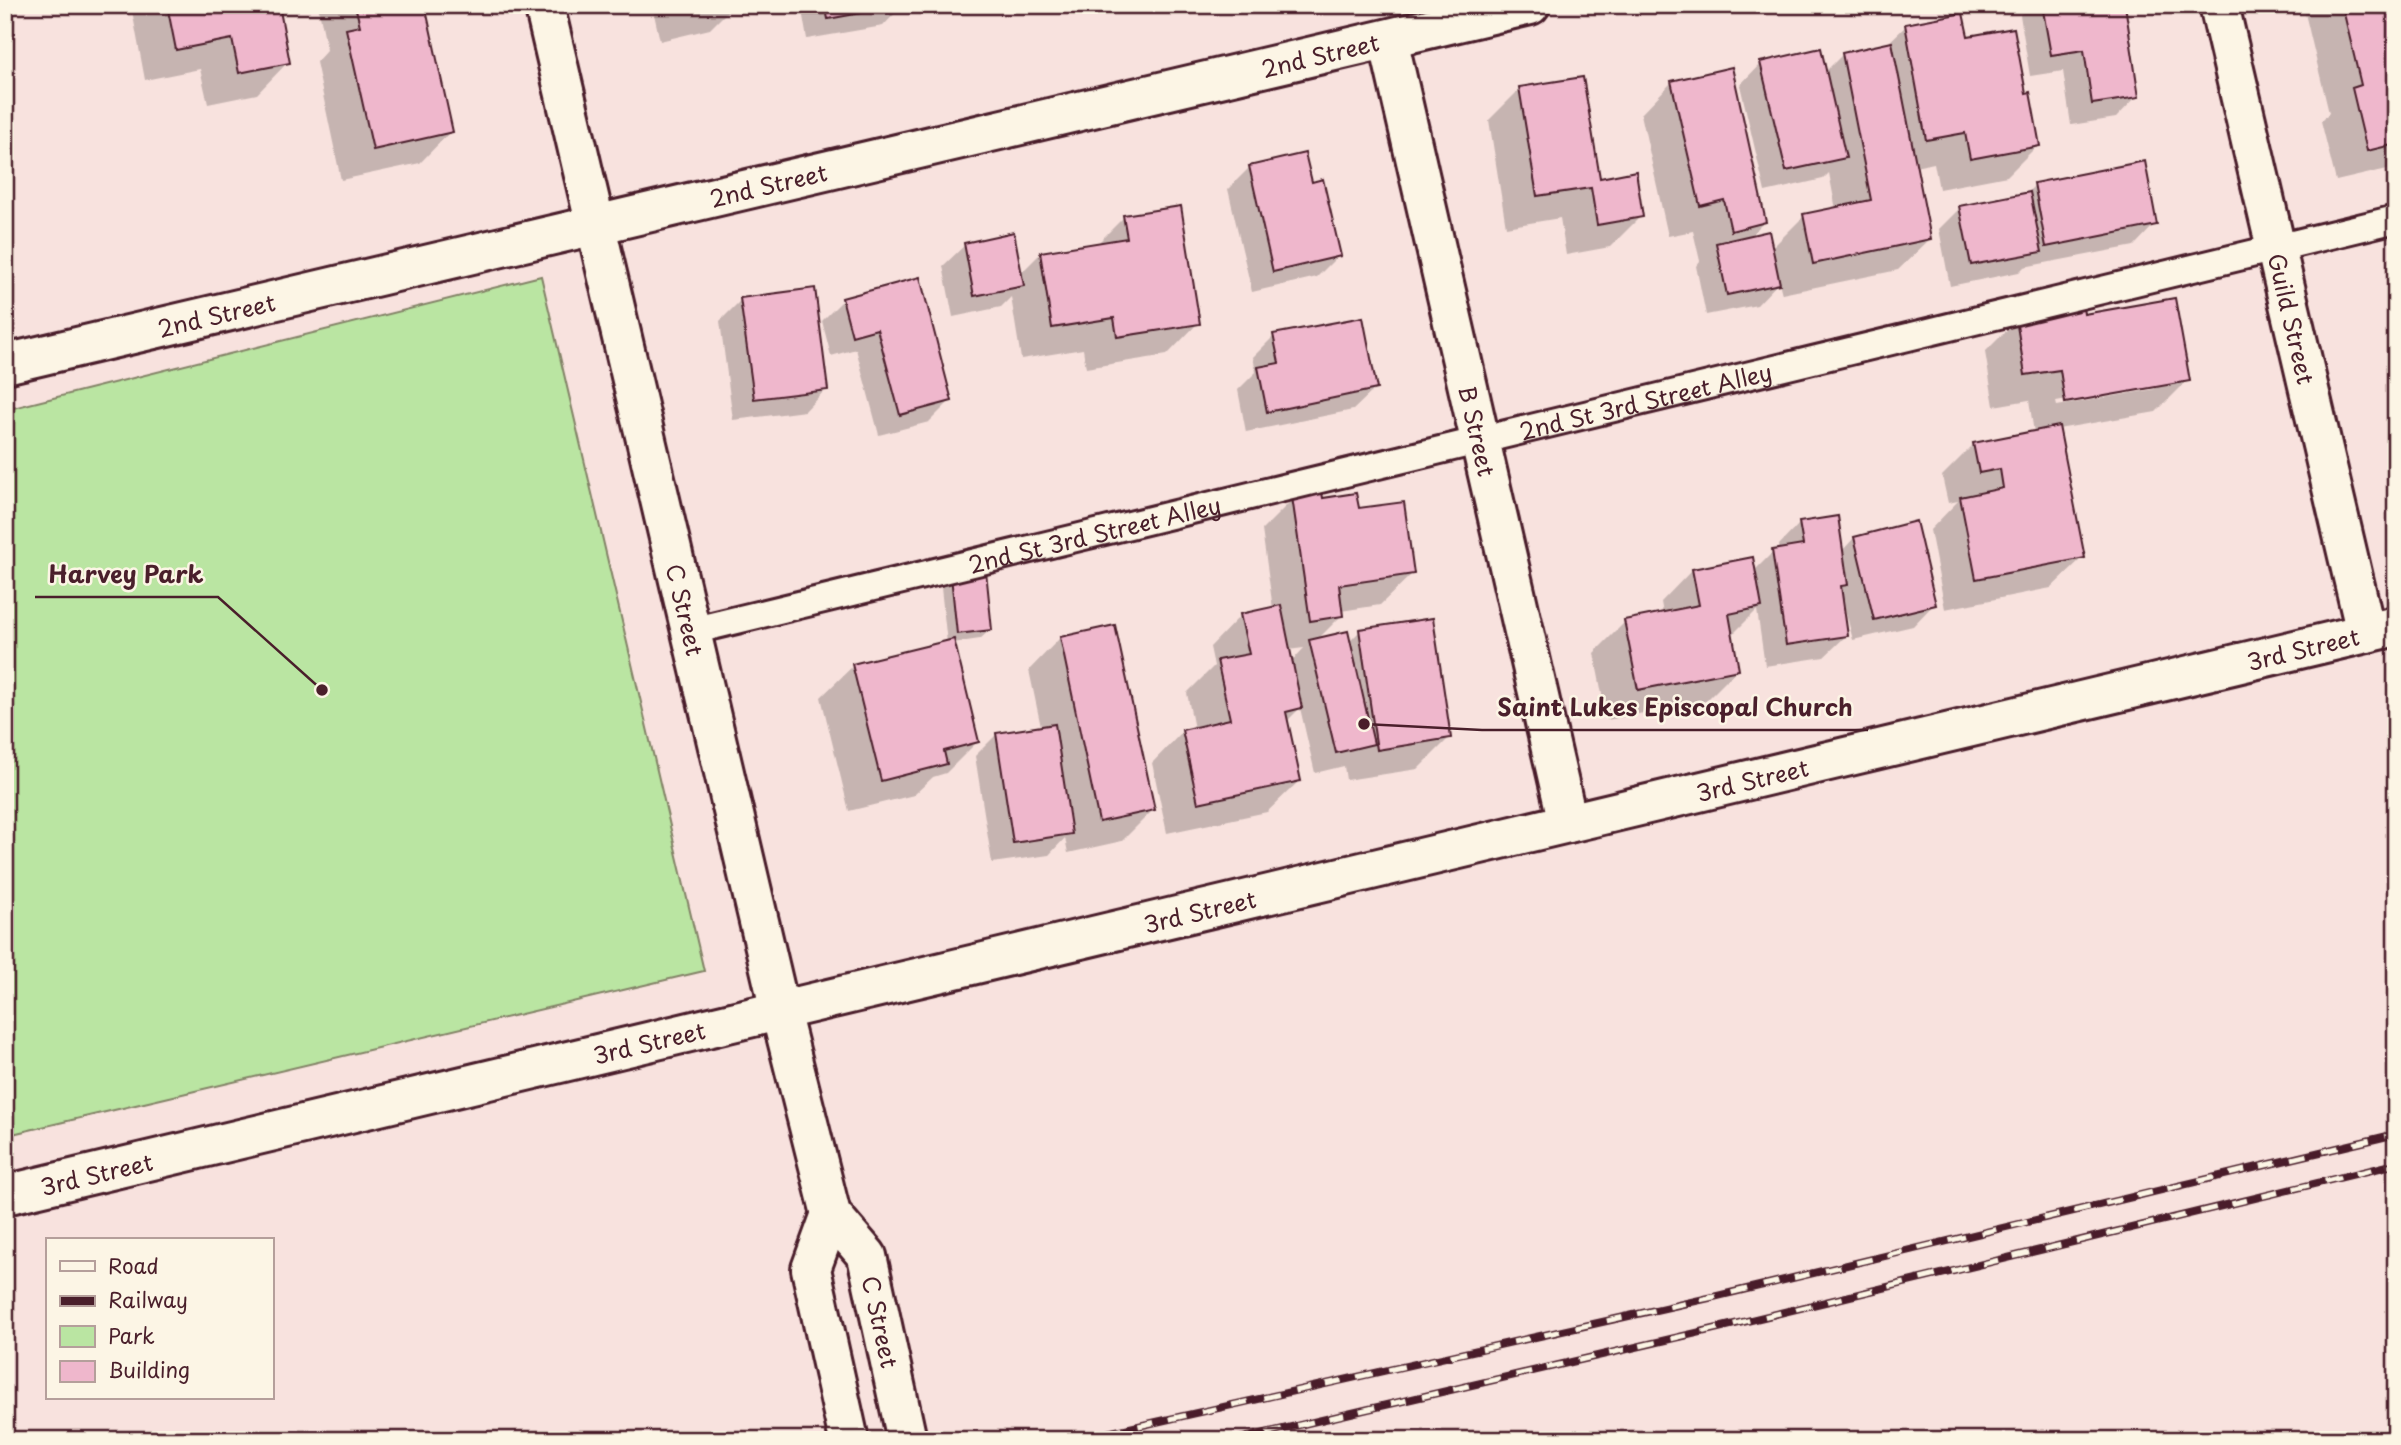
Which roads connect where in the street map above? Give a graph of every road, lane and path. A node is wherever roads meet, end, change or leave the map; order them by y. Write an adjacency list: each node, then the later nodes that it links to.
1 (544, 5): 6 (street, C Street)
2 (1530, 5): 4 (street, 2nd Street)
3 (2219, 5): 7 (street, Guild Street)
4 (1388, 39): 6 (street, 2nd Street); 9 (street, B Street)
5 (2396, 219): 7 (lane, 2nd St 3rd Street Alley)
6 (596, 226): 8 (street, 2nd Street); 11 (street, C Street)
7 (2276, 248): 9 (lane, 2nd St 3rd Street Alley); 10 (street, Guild Street)
8 (5, 364)
9 (1480, 441): 11 (lane, 2nd St 3rd Street Alley); 12 (street, B Street)
10 (2381, 630): 12 (street, 3rd Street)
11 (691, 631): 13 (street, C Street)
12 (1568, 823): 13 (street, 3rd Street)
13 (780, 1010): 14 (street, 3rd Street); 15 (street, C Street)
14 (5, 1195)
15 (831, 1214): 16 (street); 17 (street, C Street)
16 (849, 1440)
17 (907, 1440)

